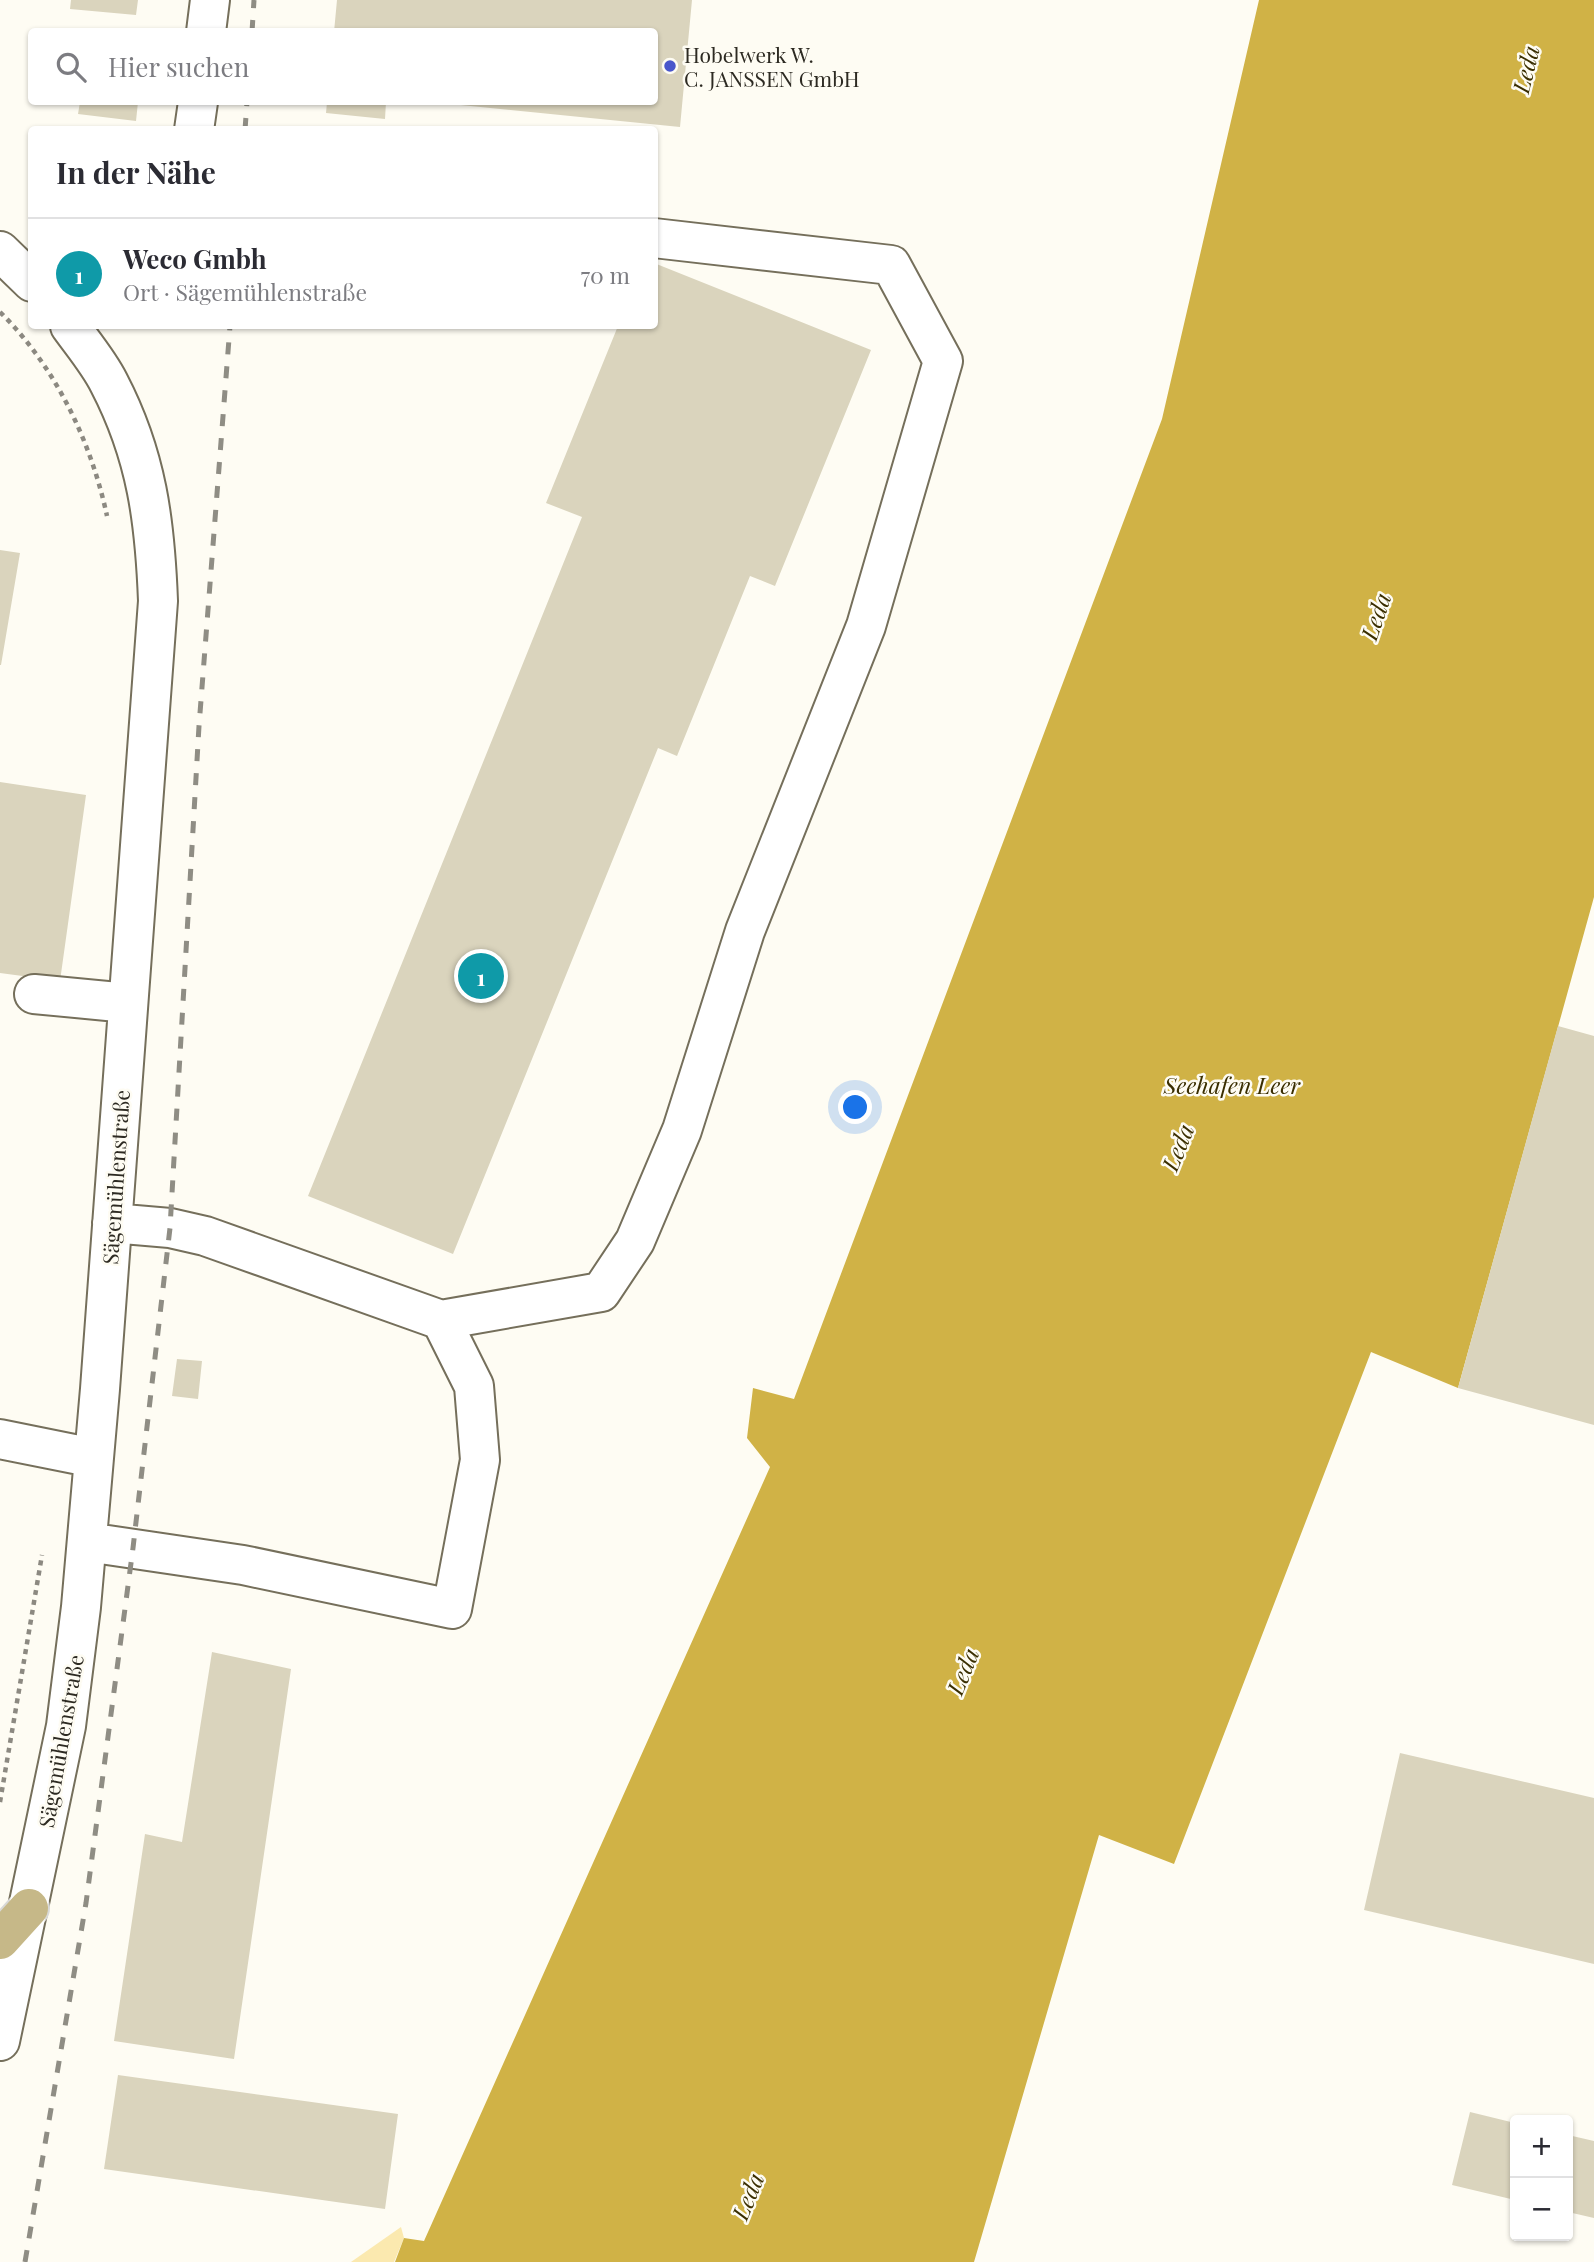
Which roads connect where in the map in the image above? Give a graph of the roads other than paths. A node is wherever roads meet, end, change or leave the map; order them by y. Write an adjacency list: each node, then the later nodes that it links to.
1 (210, 0): 2 (street)
2 (206, 28)
3 (198, 105): 4 (street)
4 (195, 126)
5 (658, 239): 12 (street)
6 (0, 251): 7 (street)
7 (28, 278)
8 (72, 329): 10 (street, Sägemühlenstraße)
9 (34, 994): 10 (street)
10 (128, 1003): 11 (street, Sägemühlenstraße)
11 (112, 1223): 12 (street); 14 (street, Sägemühlenstraße)
12 (441, 1320): 15 (street)
13 (0, 1439): 14 (street)
14 (94, 1458): 15 (street, Sägemühlenstraße)
15 (87, 1542): 16 (street, Sägemühlenstraße)
16 (29, 1908): 17 (main road); 18 (street, Sägemühlenstraße)
17 (0, 1940)
18 (0, 2040)

